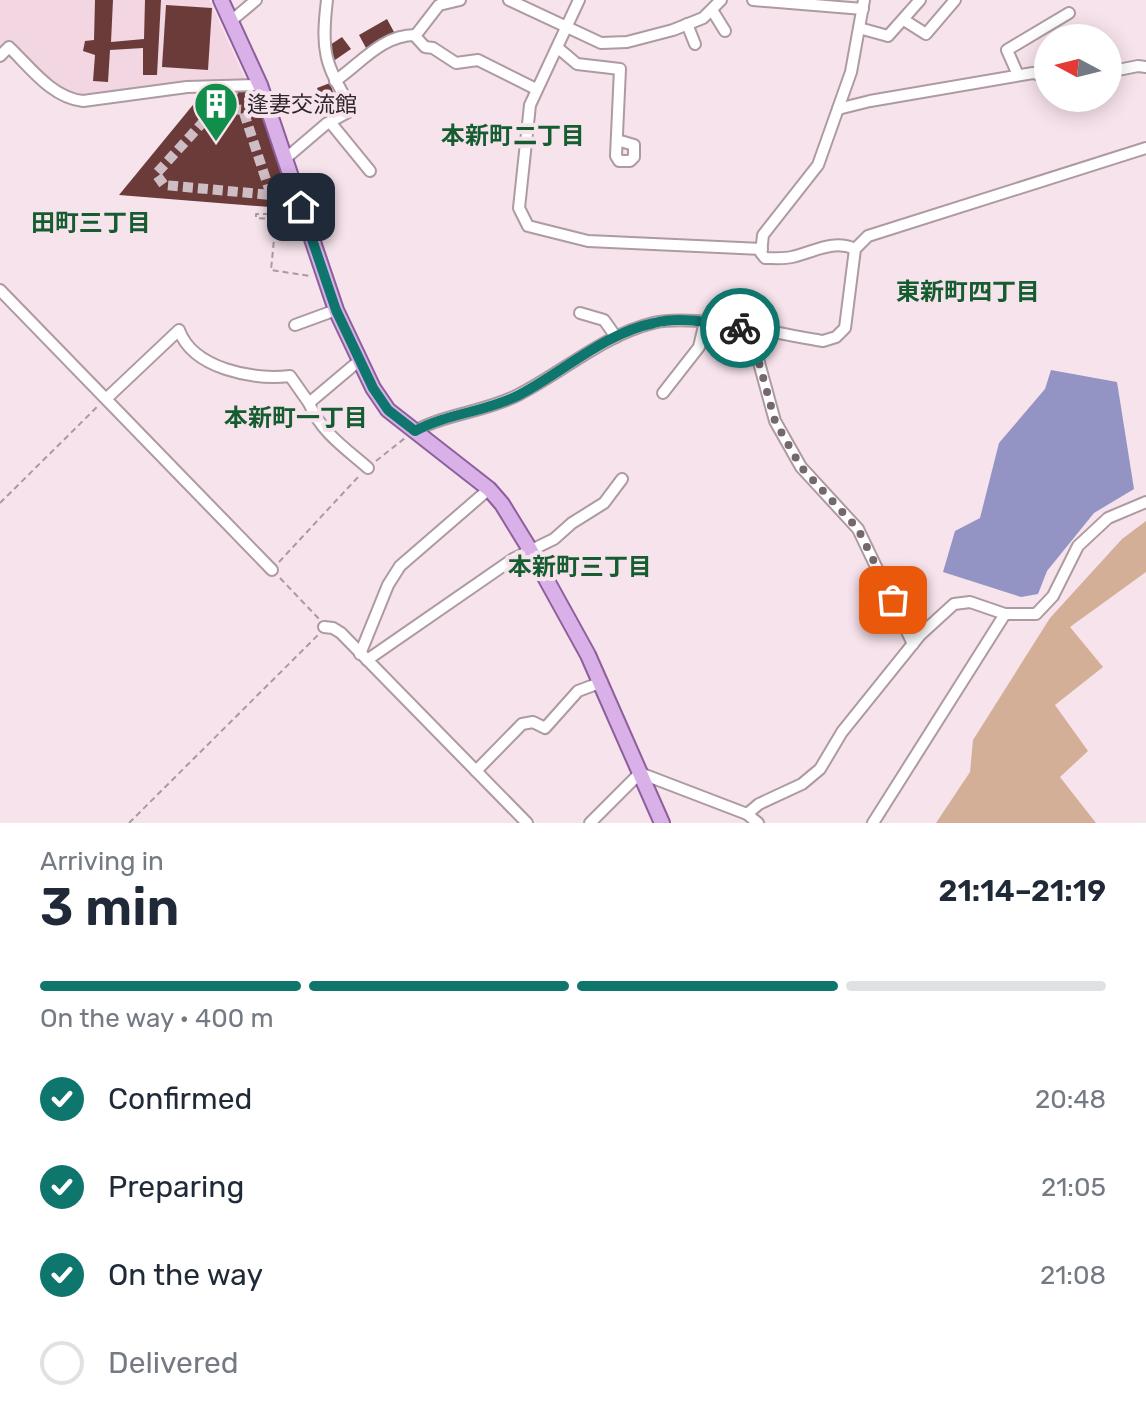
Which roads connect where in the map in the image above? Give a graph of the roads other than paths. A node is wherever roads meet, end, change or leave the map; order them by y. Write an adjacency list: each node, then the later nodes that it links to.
1 (221, 0): 15 (main road)
2 (256, 0): 15 (street)
3 (327, 0): 28 (street)
4 (460, 0): 20 (street)
5 (509, 0): 17 (street)
6 (579, 0): 17 (street)
7 (721, 0): 12 (street)
8 (753, 0): 11 (street)
9 (920, 0): 14 (street)
10 (955, 0): 14 (street)
11 (863, 5): 18 (street)
12 (712, 10): 16 (street); 19 (street)
13 (1069, 13): 27 (street)
14 (904, 20): 18 (street)
15 (231, 21): 29 (main road)
16 (687, 24): 17 (street); 21 (street)
17 (566, 27): 22 (street)
18 (859, 28): 31 (street)
19 (725, 31)
20 (415, 35): 28 (street); 30 (street)
21 (695, 44)
22 (558, 48): 30 (street); 33 (street)
23 (0, 55): 29 (street)
24 (1146, 67): 25 (street)
25 (1122, 69)
26 (1034, 73): 27 (street)
27 (1018, 75): 31 (street)
28 (335, 81): 32 (street)
29 (260, 85): 35 (main road)
30 (536, 89): 37 (street)
31 (838, 109): 37 (street)
32 (330, 122): 35 (street); 36 (street)
33 (617, 140)
34 (1146, 148): 38 (street)
35 (285, 159): 40 (main road)
36 (370, 171)
37 (762, 249): 38 (street)
38 (855, 249): 44 (street)
39 (0, 290): 48 (street)
40 (336, 310): 43 (street); 46 (main road)
41 (580, 313): 45 (street)
42 (705, 322): 44 (street); 45 (street); 47 (street)
43 (295, 325)
44 (743, 328): 59 (street)
45 (616, 337): 50 (street)
46 (360, 360): 49 (street); 50 (main road)
47 (663, 393)
48 (107, 398): 49 (street); 56 (street)
49 (309, 403): 51 (street)
50 (415, 431): 53 (main road)
51 (368, 468)
52 (622, 479): 55 (street)
53 (489, 489): 55 (main road); 60 (street)
54 (1146, 502): 57 (street)
55 (530, 550): 60 (street); 61 (main road)
56 (272, 570)
57 (1005, 614): 59 (street); 69 (street)
58 (324, 627): 60 (street)
59 (913, 644): 64 (street)
60 (363, 657): 62 (street)
61 (602, 682): 62 (street); 63 (main road)
62 (476, 771): 65 (street)
63 (640, 773): 64 (street); 66 (street); 67 (main road)
64 (747, 814): 68 (street)
65 (527, 823)
66 (590, 823)
67 (662, 823)
68 (758, 823)
69 (873, 823)

